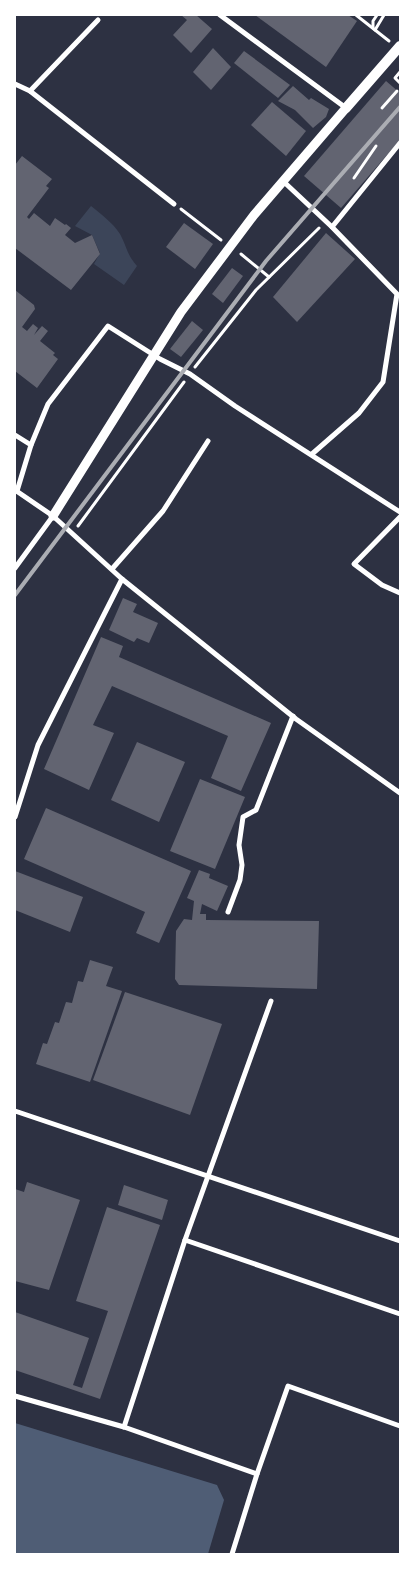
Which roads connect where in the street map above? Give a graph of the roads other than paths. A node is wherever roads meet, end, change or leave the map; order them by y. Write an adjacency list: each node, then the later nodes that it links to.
1 (220, 15): 6 (street)
2 (98, 20): 5 (street)
3 (397, 46): 6 (main road)
4 (15, 84): 5 (street)
5 (30, 91): 9 (street)
6 (346, 108): 8 (street)
7 (400, 143): 10 (street)
8 (284, 182): 10 (street); 12 (street)
9 (174, 204)
10 (332, 227): 11 (street)
11 (398, 309): 16 (street)
12 (153, 354): 15 (street); 16 (street); 19 (street)
13 (15, 435): 15 (street)
14 (208, 441): 22 (street)
15 (31, 445): 17 (street)
16 (312, 454): 18 (street)
17 (16, 490): 19 (street)
18 (400, 512)
19 (53, 516): 21 (street); 22 (street)
20 (400, 517): 24 (street)
21 (15, 568)
22 (112, 569): 23 (street)
23 (122, 579): 25 (street); 27 (street)
24 (400, 593)
25 (293, 716): 26 (street); 28 (street)
26 (400, 793)
27 (15, 817)
28 (228, 912)
29 (271, 1001): 31 (street)
30 (15, 1111): 31 (street)
31 (208, 1176): 32 (street); 33 (street)
32 (186, 1240): 34 (street); 37 (street)
33 (400, 1241)
34 (400, 1314)
35 (15, 1396): 37 (street)
36 (400, 1426): 38 (street)
37 (124, 1427): 38 (street)
38 (257, 1474): 39 (street)
39 (232, 1554)

